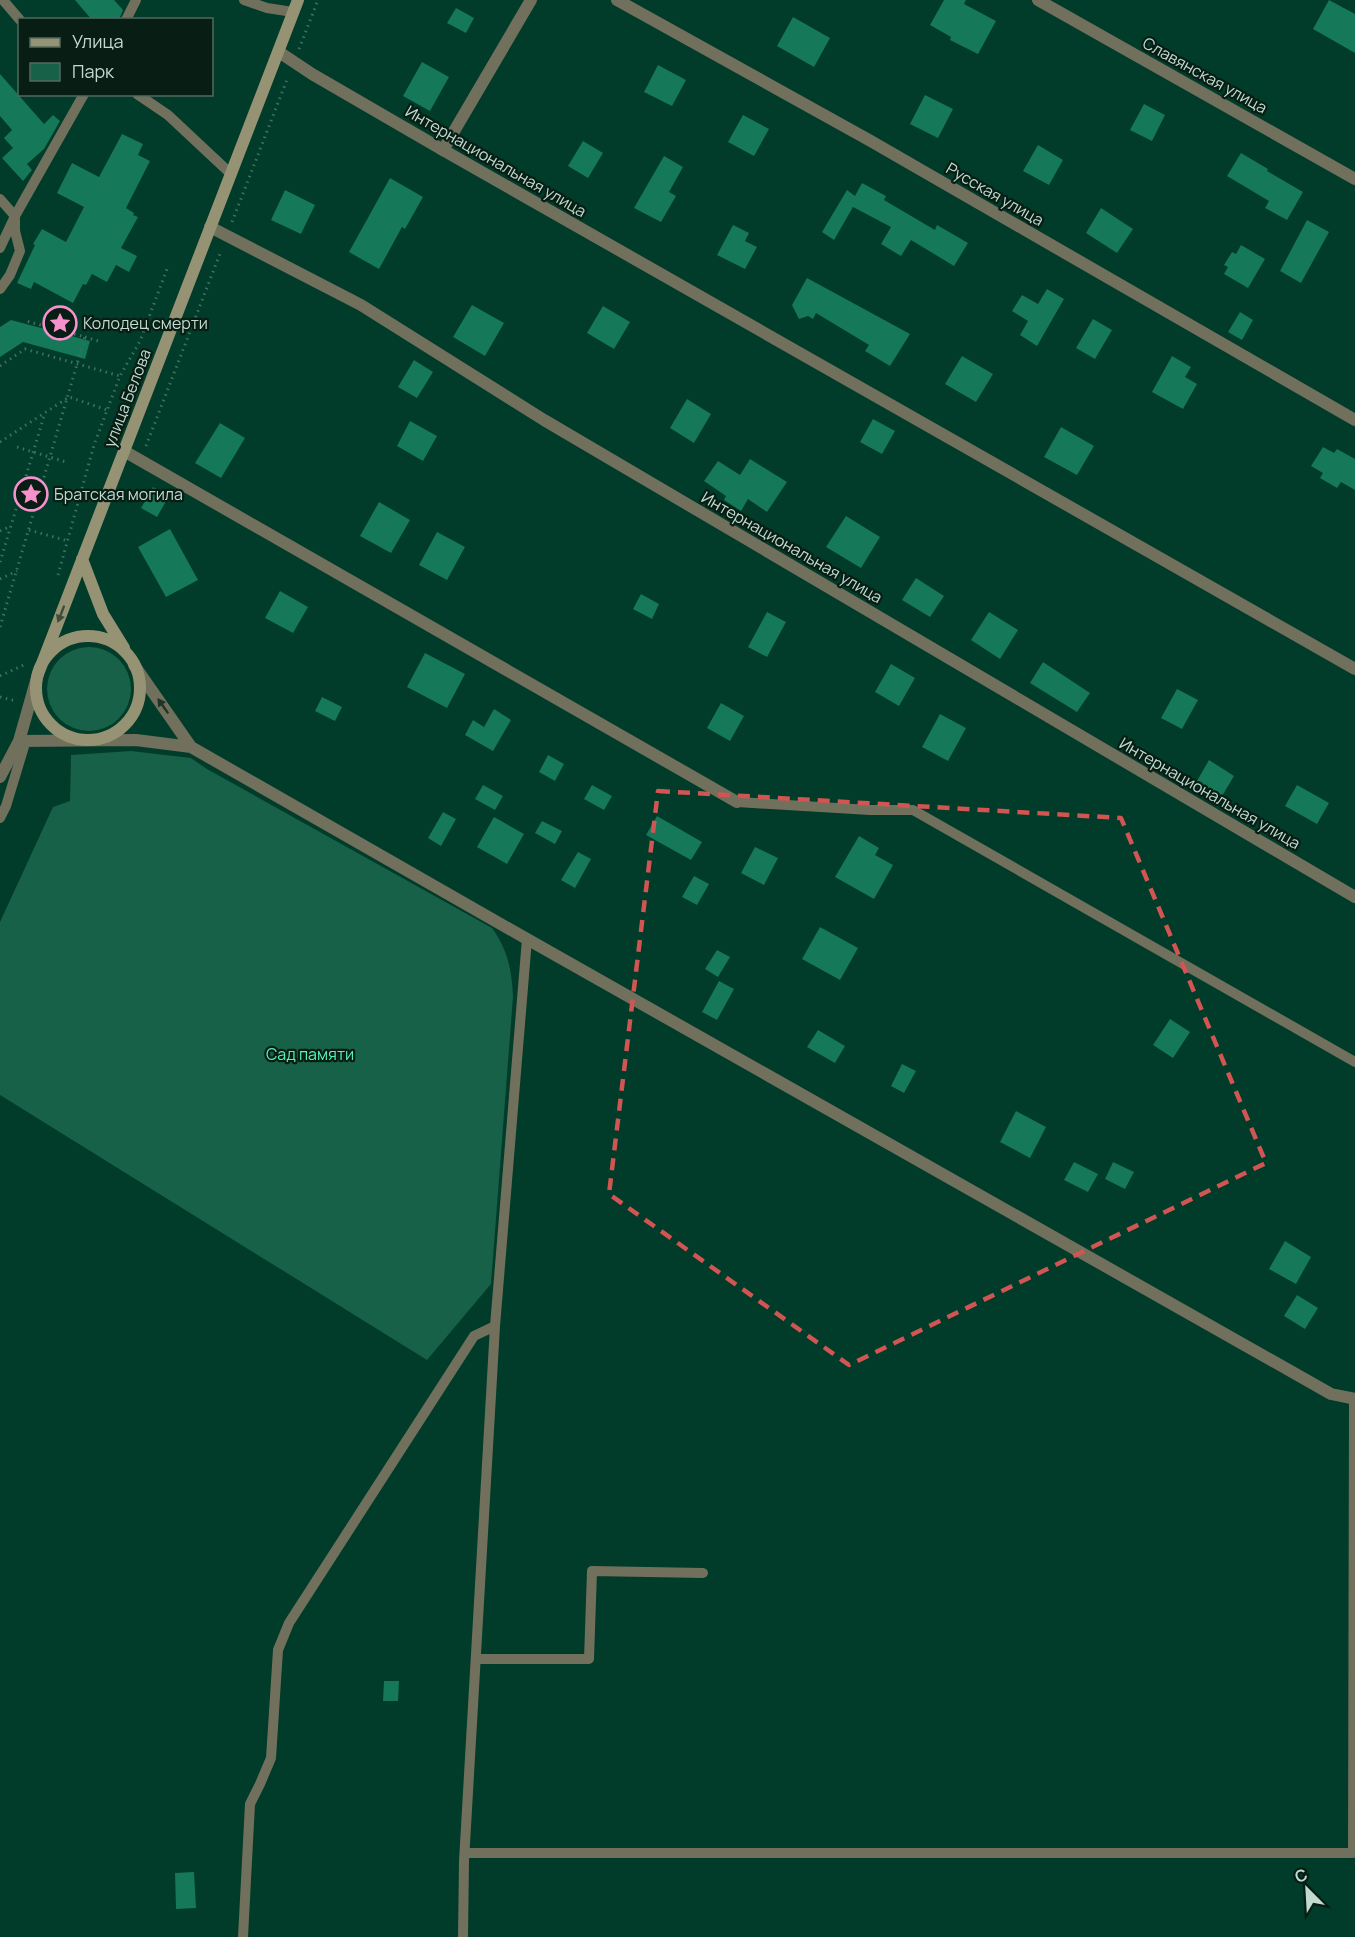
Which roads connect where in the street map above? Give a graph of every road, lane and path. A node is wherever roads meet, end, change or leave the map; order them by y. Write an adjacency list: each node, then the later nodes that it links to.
1 (3, 0): 9 (lane)
2 (136, 0): 10 (lane)
3 (244, 0): 8 (lane)
4 (298, 0): 8 (main road, улица Белова)
5 (531, 0): 14 (street)
6 (617, 0): 32 (street, Русская улица)
7 (1038, 0): 16 (street, Славянская улица)
8 (293, 12): 11 (main road, улица Белова)
9 (18, 18)
10 (127, 18)
11 (279, 52): 14 (street, Интернациональная улица); 15 (main road, улица Белова)
12 (83, 96): 18 (lane)
13 (140, 96): 15 (lane)
14 (443, 150): 51 (street, Интернациональная улица)
15 (231, 174): 19 (main road, улица Белова)
16 (1355, 179)
17 (0, 199): 18 (lane)
18 (15, 216): 20 (lane); 22 (lane)
19 (210, 227): 35 (main road, улица Белова); 62 (street, Интернациональная улица)
20 (0, 248)
21 (167, 269): 28 (path)
22 (0, 289)
23 (26, 321): 24 (path)
24 (85, 338): 25 (path); 26 (path)
25 (98, 341)
26 (78, 364): 27 (path); 28 (path); 29 (path)
27 (0, 366)
28 (120, 376): 30 (path)
29 (69, 397): 30 (path); 31 (path); 37 (path)
30 (107, 410): 42 (path)
31 (45, 413): 33 (path); 36 (path)
32 (1355, 420)
33 (0, 442)
34 (17, 447): 36 (path)
35 (124, 451): 44 (main road, улица Белова); 60 (street)
36 (33, 452): 37 (path); 39 (path)
37 (51, 457): 38 (path); 40 (path)
38 (66, 462)
39 (11, 526): 41 (path); 43 (path)
40 (29, 530): 42 (path); 46 (path)
41 (0, 531)
42 (68, 541): 48 (path)
43 (1, 556): 45 (path)
44 (82, 560): 50 (main road); 52 (main road, улица Белова, one-way to 52)
45 (0, 562)
46 (17, 571): 47 (path); 49 (path)
47 (0, 579)
48 (57, 581)
49 (0, 627)
50 (134, 665): 52 (main road); 56 (main road); 58 (street, one-way to 50)
51 (1355, 669)
52 (33, 673): 53 (path); 56 (main road); 57 (street)
53 (0, 676)
54 (0, 697): 55 (path)
55 (19, 702)
56 (94, 740): 57 (street); 58 (street)
57 (22, 741): 59 (street); 61 (lane)
58 (191, 747): 63 (street)
59 (0, 777)
60 (737, 802): 64 (lane)
61 (0, 818)
62 (1355, 897)
63 (527, 939): 65 (lane); 66 (street)
64 (1355, 1062)
65 (495, 1326): 68 (lane); 70 (lane)
66 (1355, 1396): 69 (lane)
67 (703, 1573): 68 (lane)
68 (476, 1659): 69 (lane)
69 (465, 1853): 71 (lane)
70 (243, 1937)
71 (463, 1937)

